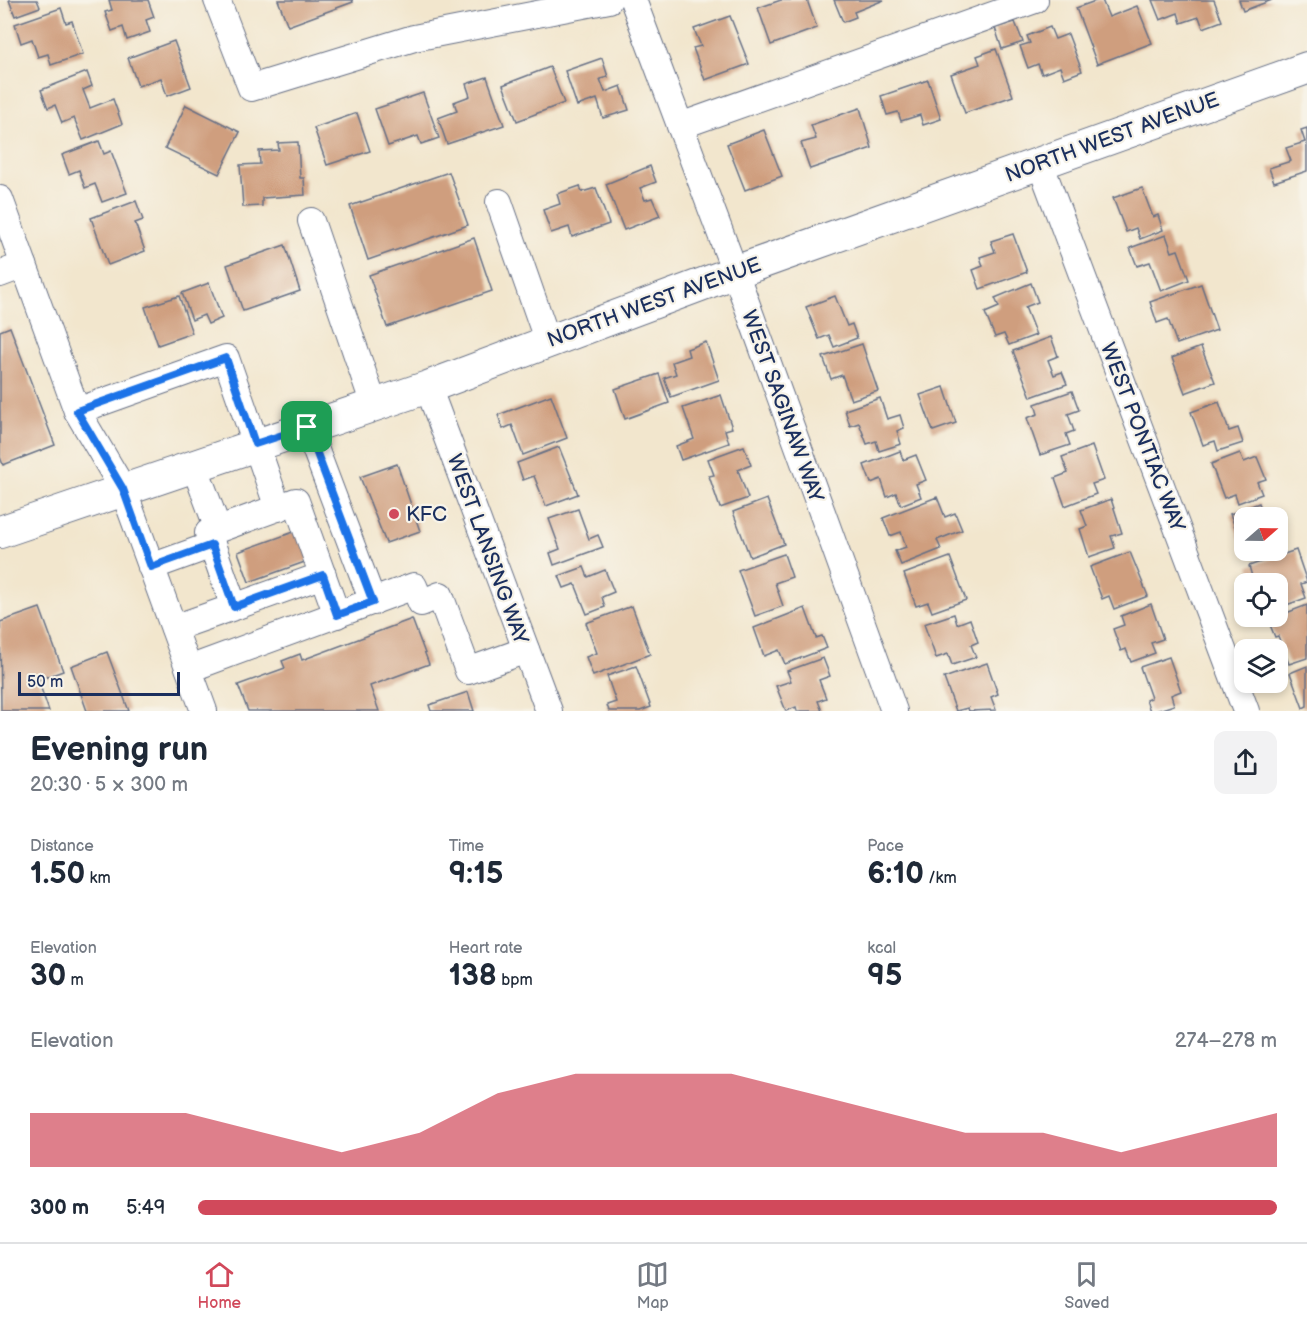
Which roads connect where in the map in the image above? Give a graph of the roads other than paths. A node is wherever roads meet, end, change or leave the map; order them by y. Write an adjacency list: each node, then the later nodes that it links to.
1 (217, 0): 5 (street)
2 (609, 0): 5 (street)
3 (633, 0): 7 (street, WEST SAGINAW WAY)
4 (1035, 0): 7 (street)
5 (497, 11)
6 (1307, 68): 8 (main road, NORTH WEST AVENUE)
7 (680, 126): 13 (street, WEST SAGINAW WAY)
8 (1040, 163): 13 (main road, NORTH WEST AVENUE); 37 (street, WEST PONTIAC WAY)
9 (0, 199): 12 (street)
10 (499, 201): 15 (street)
11 (311, 221): 17 (street)
12 (24, 265): 14 (street); 18 (street)
13 (735, 272): 15 (main road, NORTH WEST AVENUE); 36 (street, WEST SAGINAW WAY)
14 (0, 274)
15 (548, 342): 16 (main road, NORTH WEST AVENUE)
16 (428, 387): 17 (main road, NORTH WEST AVENUE); 32 (street, WEST LANSING WAY)
17 (374, 405): 19 (main road, NORTH WEST AVENUE)
18 (77, 411): 20 (street); 22 (street)
19 (307, 427): 20 (main road, NORTH WEST AVENUE); 28 (street)
20 (255, 444): 21 (main road, NORTH WEST AVENUE); 23 (street)
21 (194, 465): 22 (main road, NORTH WEST AVENUE); 25 (street)
22 (123, 489): 24 (main road, NORTH WEST AVENUE); 26 (street)
23 (278, 508): 25 (street); 27 (street)
24 (0, 532)
25 (215, 537): 26 (street); 29 (street)
26 (151, 567): 31 (street)
27 (323, 575): 29 (street); 30 (street)
28 (373, 602): 30 (street); 32 (street)
29 (234, 607): 31 (street)
30 (337, 615): 33 (street)
31 (174, 628): 33 (street)
32 (526, 650): 35 (street, WEST LANSING WAY)
33 (189, 669): 34 (street)
34 (204, 711)
35 (549, 711)
36 (894, 711)
37 (1246, 711)

